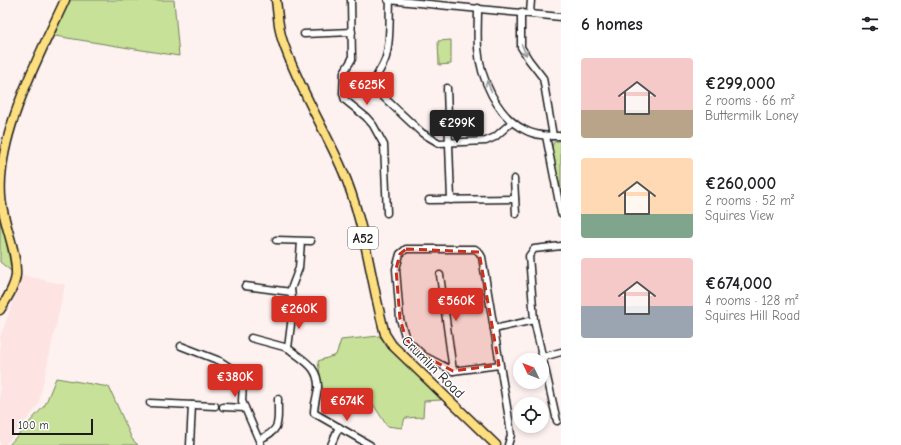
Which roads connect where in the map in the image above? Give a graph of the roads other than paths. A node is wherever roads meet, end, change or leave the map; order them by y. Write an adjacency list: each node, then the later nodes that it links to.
1 (65, 0): 31 (main road)
2 (276, 0): 55 (main road, Crumlin Road / A52)
3 (351, 0): 10 (street)
4 (389, 0): 6 (street); 16 (street)
5 (530, 0): 8 (street)
6 (478, 8): 7 (street); 13 (street, one-way to 6)
7 (521, 12): 8 (street); 14 (street, one-way to 14)
8 (530, 13): 9 (street)
9 (561, 17)
10 (352, 32): 11 (street); 21 (street)
11 (304, 34)
12 (447, 88): 16 (street)
13 (512, 122): 14 (street); 16 (street)
14 (550, 136): 15 (street); 22 (street)
15 (561, 136)
16 (448, 142): 20 (street)
17 (514, 179): 18 (street)
18 (515, 199): 20 (street); 23 (street)
19 (429, 200): 20 (street)
20 (451, 200)
21 (387, 213)
22 (561, 213)
23 (516, 214)
24 (276, 240): 26 (street)
25 (311, 241): 26 (street)
26 (301, 242): 30 (street)
27 (561, 246): 32 (street)
28 (440, 275): 41 (street)
29 (245, 286): 30 (street)
30 (291, 292): 36 (street)
31 (0, 310)
32 (534, 320): 33 (street); 38 (street)
33 (494, 329): 40 (street); 41 (street)
34 (251, 338): 36 (street)
35 (181, 346): 48 (street)
36 (288, 348): 50 (street)
37 (561, 352): 39 (street)
38 (542, 353)
39 (549, 355)
40 (499, 365): 41 (street); 56 (street)
41 (453, 371)
42 (549, 387): 49 (street)
43 (278, 399): 51 (street)
44 (150, 403): 45 (street)
45 (192, 405): 46 (street); 52 (street)
46 (215, 406)
47 (223, 407): 48 (street)
48 (245, 408): 51 (street)
49 (556, 421)
50 (339, 427): 53 (street); 54 (street)
51 (261, 442)
52 (190, 445)
53 (331, 445)
54 (370, 445)
55 (496, 445)
56 (508, 445)

